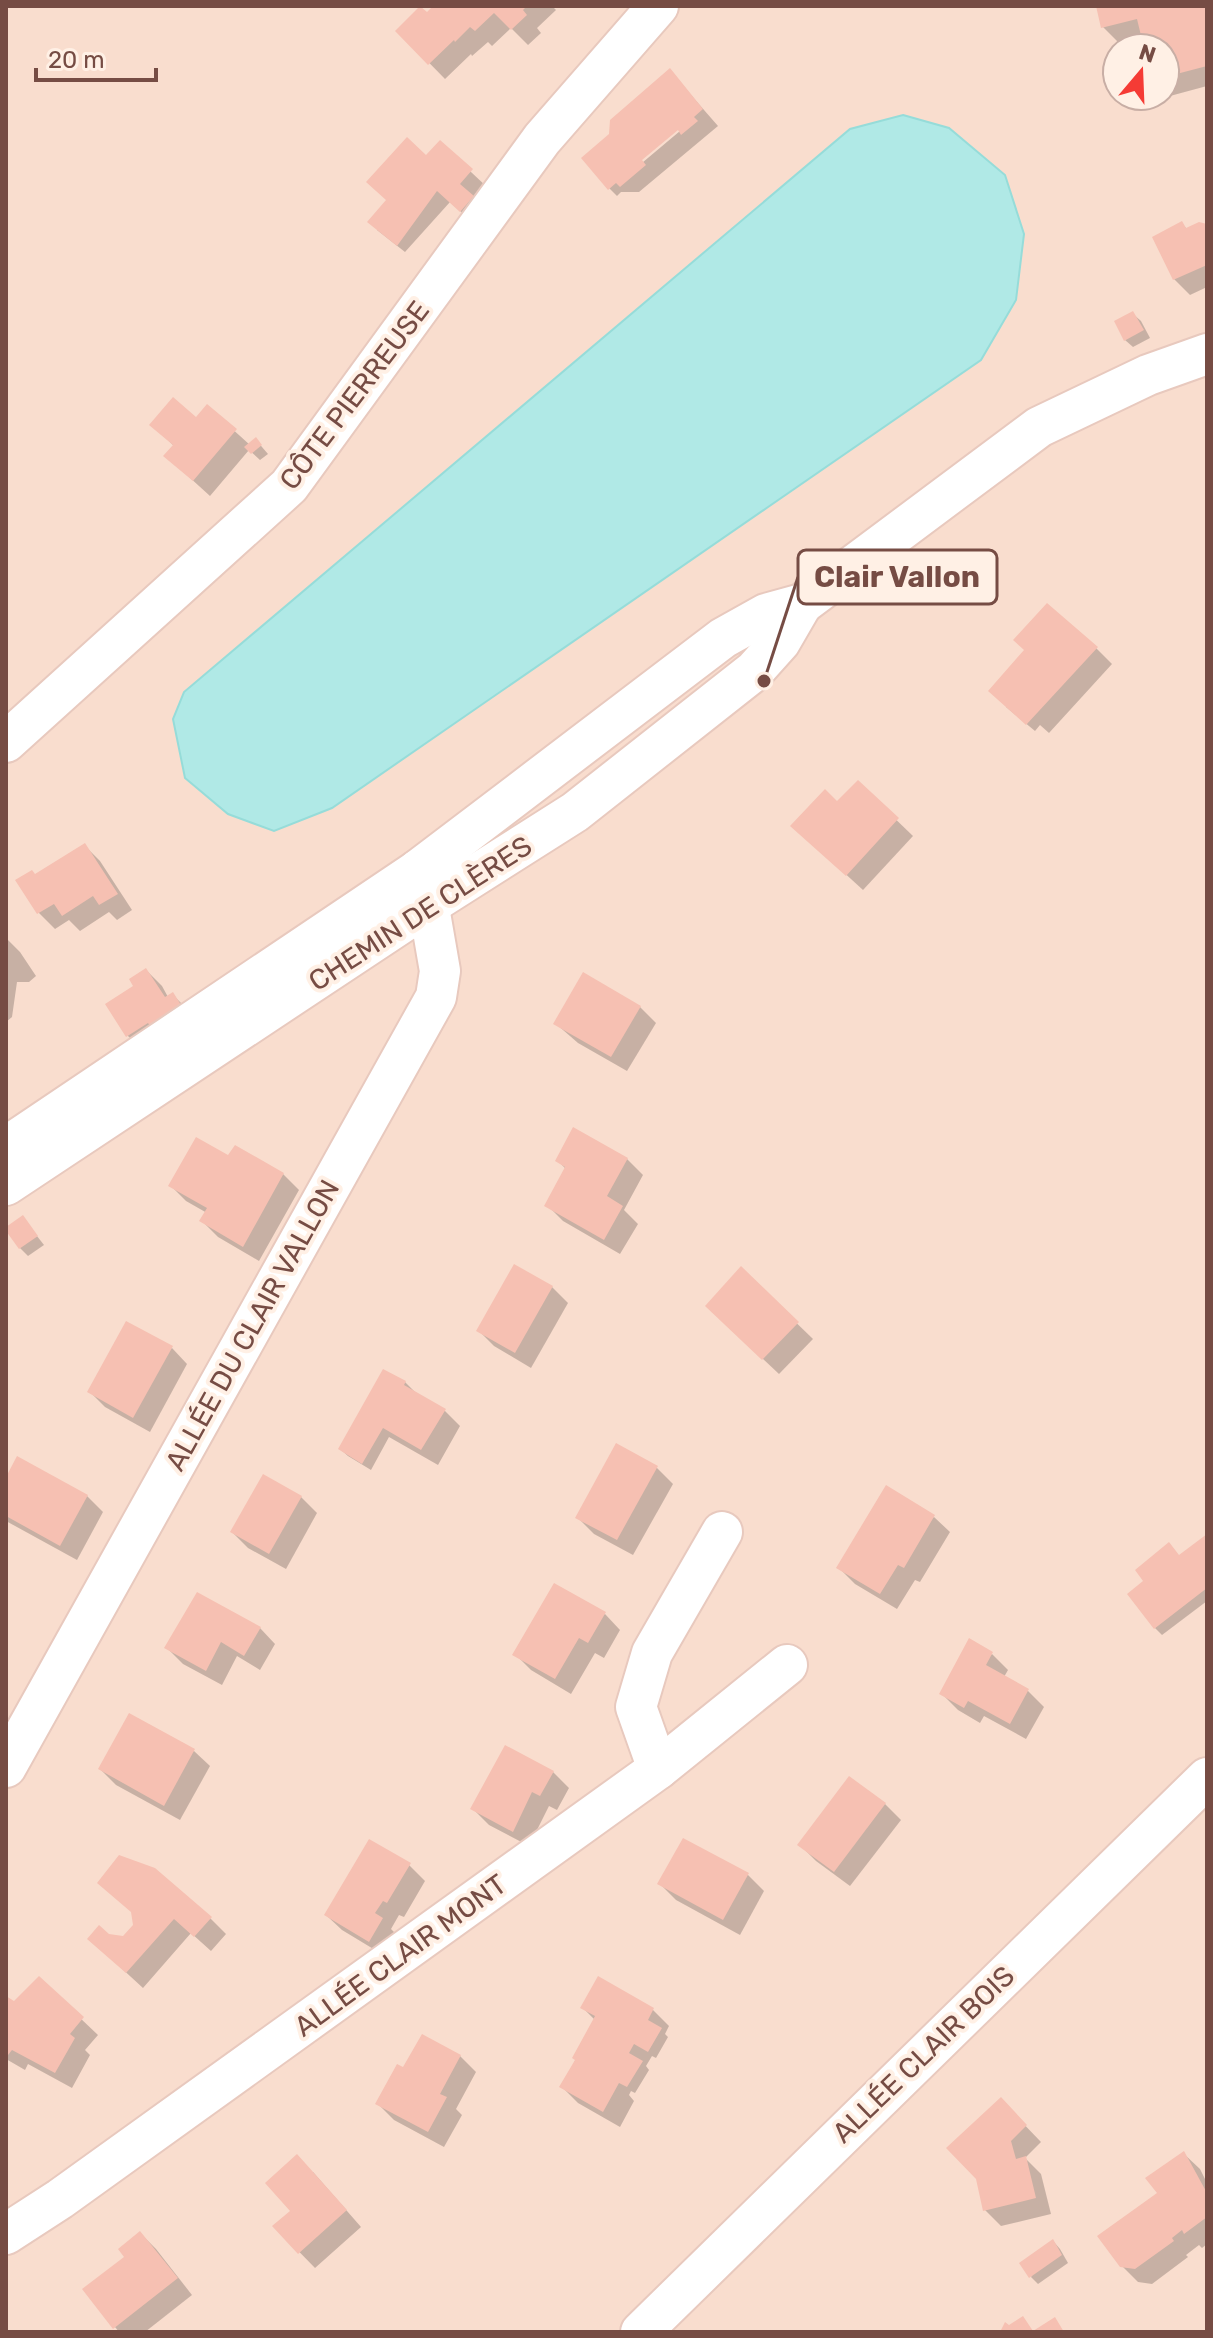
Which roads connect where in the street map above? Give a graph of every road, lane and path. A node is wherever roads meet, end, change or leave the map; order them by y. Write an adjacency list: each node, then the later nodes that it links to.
1 (658, 6): 3 (street, CÔTE PIERREUSE)
2 (1207, 354): 4 (street, CHEMIN DE CLÈRES)
3 (6, 742)
4 (422, 888): 5 (street, CHEMIN DE CLÈRES); 6 (street, CHEMIN DE CLÈRES); 9 (street, ALLÉE DU CLAIR VALLON)
5 (6, 1147)
6 (6, 1185)
7 (722, 1532): 10 (street)
8 (787, 1665): 10 (street, ALLÉE CLAIR MONT)
9 (6, 1767)
10 (658, 1769): 12 (street, ALLÉE CLAIR MONT)
11 (1207, 1778): 13 (street, ALLÉE CLAIR BOIS)
12 (6, 2234)
13 (641, 2332)

